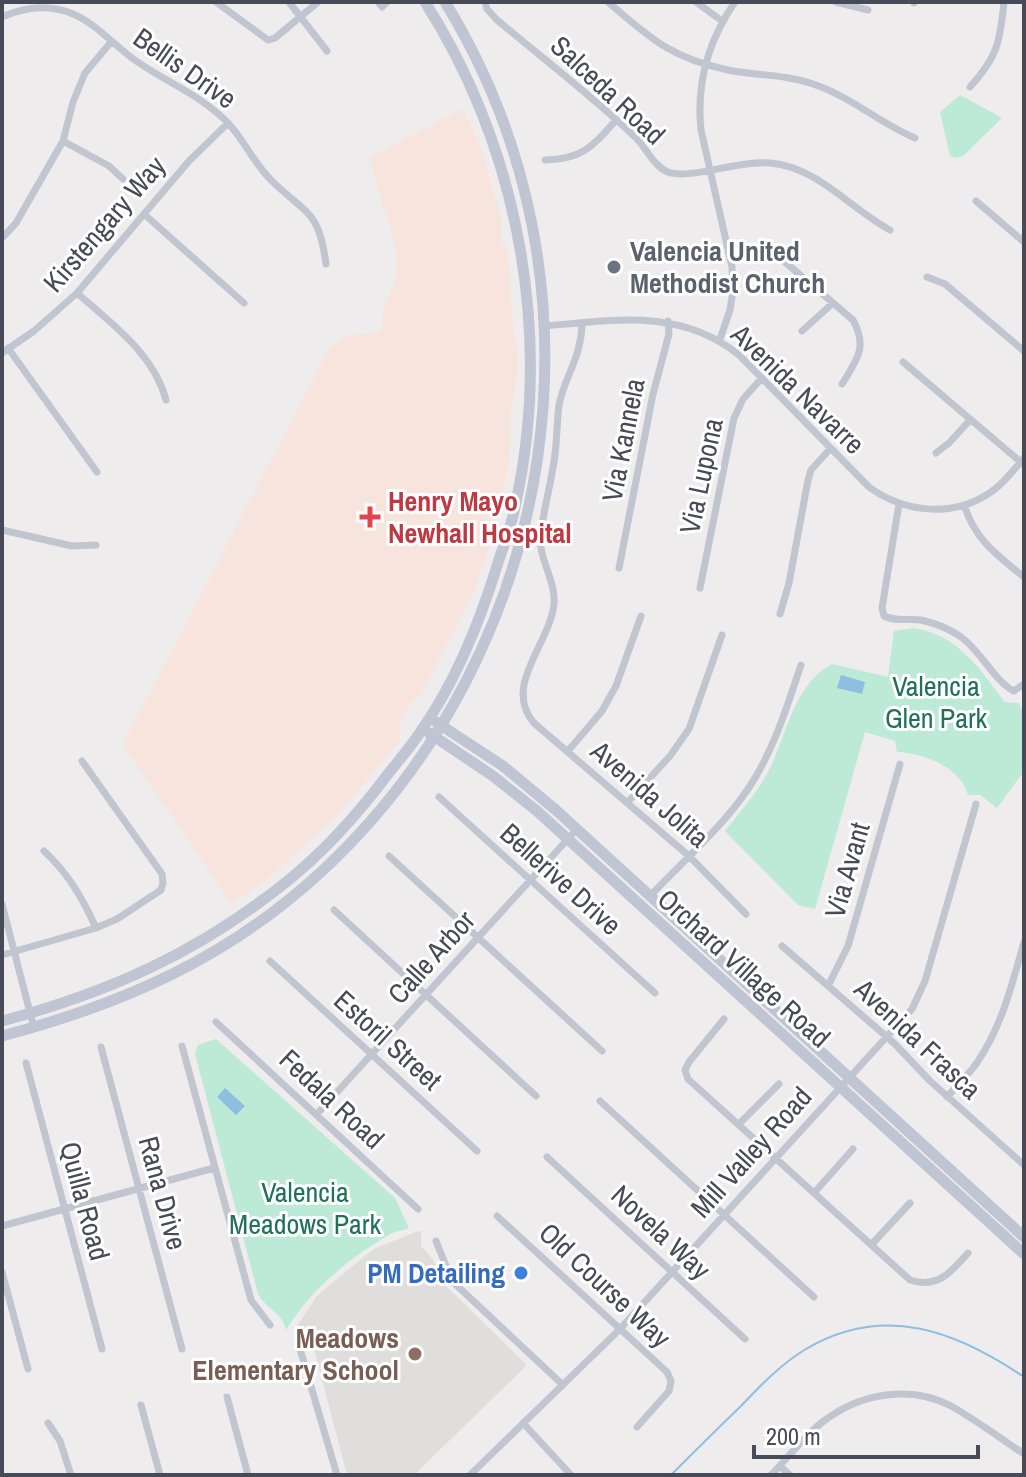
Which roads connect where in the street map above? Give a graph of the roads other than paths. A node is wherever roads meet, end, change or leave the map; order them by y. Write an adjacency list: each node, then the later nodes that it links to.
1 (216, 2): 17 (street)
2 (289, 2): 17 (street)
3 (318, 2): 17 (street)
4 (378, 2): 5 (street)
5 (387, 2)
6 (425, 2): 69 (main road)
7 (445, 2): 43 (main road)
8 (485, 2): 23 (street, Salceda Road)
9 (608, 2): 21 (street)
10 (696, 2): 18 (street)
11 (735, 2): 18 (street)
12 (836, 2): 15 (street)
13 (1004, 2): 22 (street)
14 (57, 6): 16 (street, Bellis Drive); 19 (street, Bellis Drive)
15 (868, 10)
16 (2, 17)
17 (300, 17): 20 (street)
18 (722, 21): 21 (street)
19 (111, 42): 24 (street, Bellis Drive); 26 (street)
20 (327, 51)
21 (704, 65): 25 (street); 28 (street)
22 (970, 87)
23 (616, 120): 27 (street); 28 (street, Salceda Road)
24 (228, 123): 31 (street, Kirstengary Way); 36 (street, Bellis Drive)
25 (915, 138)
26 (63, 141): 29 (street); 33 (street)
27 (545, 160)
28 (710, 169): 32 (street, Salceda Road); 35 (street)
29 (123, 179)
30 (976, 201): 34 (street)
31 (144, 214): 38 (street, Kirstengary Way); 39 (street)
32 (890, 230)
33 (2, 238)
34 (1024, 242)
35 (729, 252): 40 (street); 45 (street)
36 (326, 264)
37 (927, 277): 47 (street)
38 (77, 293): 46 (street, Kirstengary Way); 51 (street)
39 (244, 303)
40 (833, 303): 44 (street); 50 (street)
41 (668, 321): 42 (street, Avenida Navarre); 45 (street, Avenida Navarre); 61 (street, Via Kannela)
42 (582, 324): 43 (street, Avenida Navarre); 72 (street, Avenida Jolita)
43 (545, 326): 70 (main road)
44 (802, 331)
45 (720, 339): 49 (street, Avenida Navarre)
46 (5, 351): 56 (street)
47 (1024, 351)
48 (903, 362): 52 (street)
49 (761, 379): 53 (street, Avenida Navarre); 63 (street, Via Lupona)
50 (842, 384)
51 (166, 400)
52 (970, 420): 54 (street); 55 (street)
53 (830, 449): 57 (street, Avenida Navarre); 64 (street)
54 (936, 453)
55 (1023, 462): 58 (street)
56 (97, 472)
57 (899, 504): 58 (street, Avenida Navarre); 68 (street)
58 (964, 505): 62 (street)
59 (2, 530): 60 (street)
60 (96, 545)
61 (619, 568)
62 (1024, 577)
63 (700, 588)
64 (780, 614)
65 (641, 616): 72 (street)
66 (722, 635): 76 (street)
67 (801, 665): 82 (street)
68 (1024, 684)
69 (426, 723): 70 (main road, Orchard Village Road); 71 (main road, Orchard Village Road); 84 (main road)
70 (441, 725): 71 (main road); 78 (main road, Orchard Village Road)
71 (435, 737): 79 (main road, Orchard Village Road); 88 (main road)
72 (568, 751): 76 (street, Avenida Jolita)
73 (82, 761): 91 (street)
74 (900, 764): 98 (street, Via Avant)
75 (439, 797): 83 (street, Bellerive Drive)
76 (627, 803): 82 (street, Avenida Jolita)
77 (976, 804): 107 (street, Mill Valley Road)
78 (577, 829): 79 (street, Calle Arbor); 85 (main road, Orchard Village Road)
79 (568, 839): 83 (street, Calle Arbor); 87 (main road, Orchard Village Road)
80 (44, 851): 91 (street)
81 (389, 856): 92 (street)
82 (689, 856): 85 (street); 90 (street, Avenida Jolita)
83 (531, 881): 92 (street, Calle Arbor); 99 (street, Bellerive Drive)
84 (286, 882): 88 (main road); 101 (main road)
85 (650, 896): 87 (street); 113 (main road, Orchard Village Road)
86 (2, 904): 95 (street)
87 (641, 906): 115 (main road, Orchard Village Road)
88 (279, 907): 105 (main road)
89 (334, 910): 100 (street)
90 (746, 914)
91 (96, 928): 95 (street)
92 (478, 938): 100 (street, Calle Arbor); 110 (street)
93 (1024, 942): 117 (street)
94 (782, 946): 98 (street, Avenida Frasca)
95 (15, 951): 96 (street); 101 (street)
96 (2, 955)
97 (270, 961): 111 (street, Estoril Street)
98 (828, 986): 107 (street, Avenida Frasca)
99 (655, 993)
100 (426, 994): 111 (street, Calle Arbor); 116 (street)
101 (31, 1013): 103 (main road); 105 (street)
102 (724, 1019): 120 (street)
103 (2, 1021)
104 (216, 1022): 119 (street, Fedala Road)
105 (34, 1028): 106 (main road)
106 (2, 1036)
107 (887, 1037): 113 (street, Mill Valley Road); 117 (street, Avenida Frasca)
108 (182, 1046): 126 (street)
109 (101, 1047): 127 (street, Rana Drive)
110 (602, 1051)
111 (372, 1055): 119 (street, Calle Arbor); 122 (street, Estoril Street)
112 (26, 1063): 130 (street, Quilla Road)
113 (849, 1076): 115 (street, Mill Valley Road); 135 (main road, Orchard Village Road)
114 (779, 1084): 120 (street)
115 (838, 1087): 124 (street, Mill Valley Road); 139 (main road, Orchard Village Road)
116 (536, 1096)
117 (947, 1097): 125 (street, Avenida Frasca)
118 (600, 1101): 132 (street)
119 (317, 1114): 131 (street, Fedala Road)
120 (739, 1124): 124 (street)
121 (853, 1149): 128 (street)
122 (477, 1151)
123 (547, 1157): 141 (street, Novela Way)
124 (777, 1158): 128 (street); 132 (street, Mill Valley Road)
125 (1022, 1160)
126 (214, 1168): 127 (street); 143 (street)
127 (139, 1189): 130 (street); 147 (street, Rana Drive)
128 (814, 1193): 137 (street)
129 (910, 1203): 137 (street)
130 (65, 1209): 134 (street); 146 (street, Quilla Road)
131 (418, 1209)
132 (724, 1215): 141 (street, Mill Valley Road); 142 (street)
133 (497, 1216): 144 (street, Old Course Way)
134 (2, 1226)
135 (1024, 1237)
136 (436, 1241): 150 (street)
137 (871, 1245): 138 (street)
138 (968, 1253)
139 (1024, 1254)
140 (2, 1272): 149 (street)
141 (673, 1273): 144 (street, Mill Valley Road); 145 (street, Novela Way)
142 (814, 1297)
143 (270, 1325)
144 (620, 1329): 150 (street, Mill Valley Road); 155 (street, Old Course Way)
145 (745, 1339)
146 (102, 1349)
147 (182, 1349)
148 (300, 1349): 161 (street)
149 (28, 1369)
150 (563, 1385): 154 (street, Mill Valley Road)
151 (227, 1397): 160 (street)
152 (141, 1405): 159 (street)
153 (48, 1423): 158 (street)
154 (523, 1423): 162 (street, Mill Valley Road); 163 (street)
155 (637, 1427)
156 (1024, 1454): 157 (street)
157 (780, 1466): 164 (street); 165 (street)
158 (71, 1475)
159 (160, 1475)
160 (248, 1475)
161 (337, 1475)
162 (470, 1475)
163 (571, 1475)
164 (771, 1475)
165 (790, 1475)

